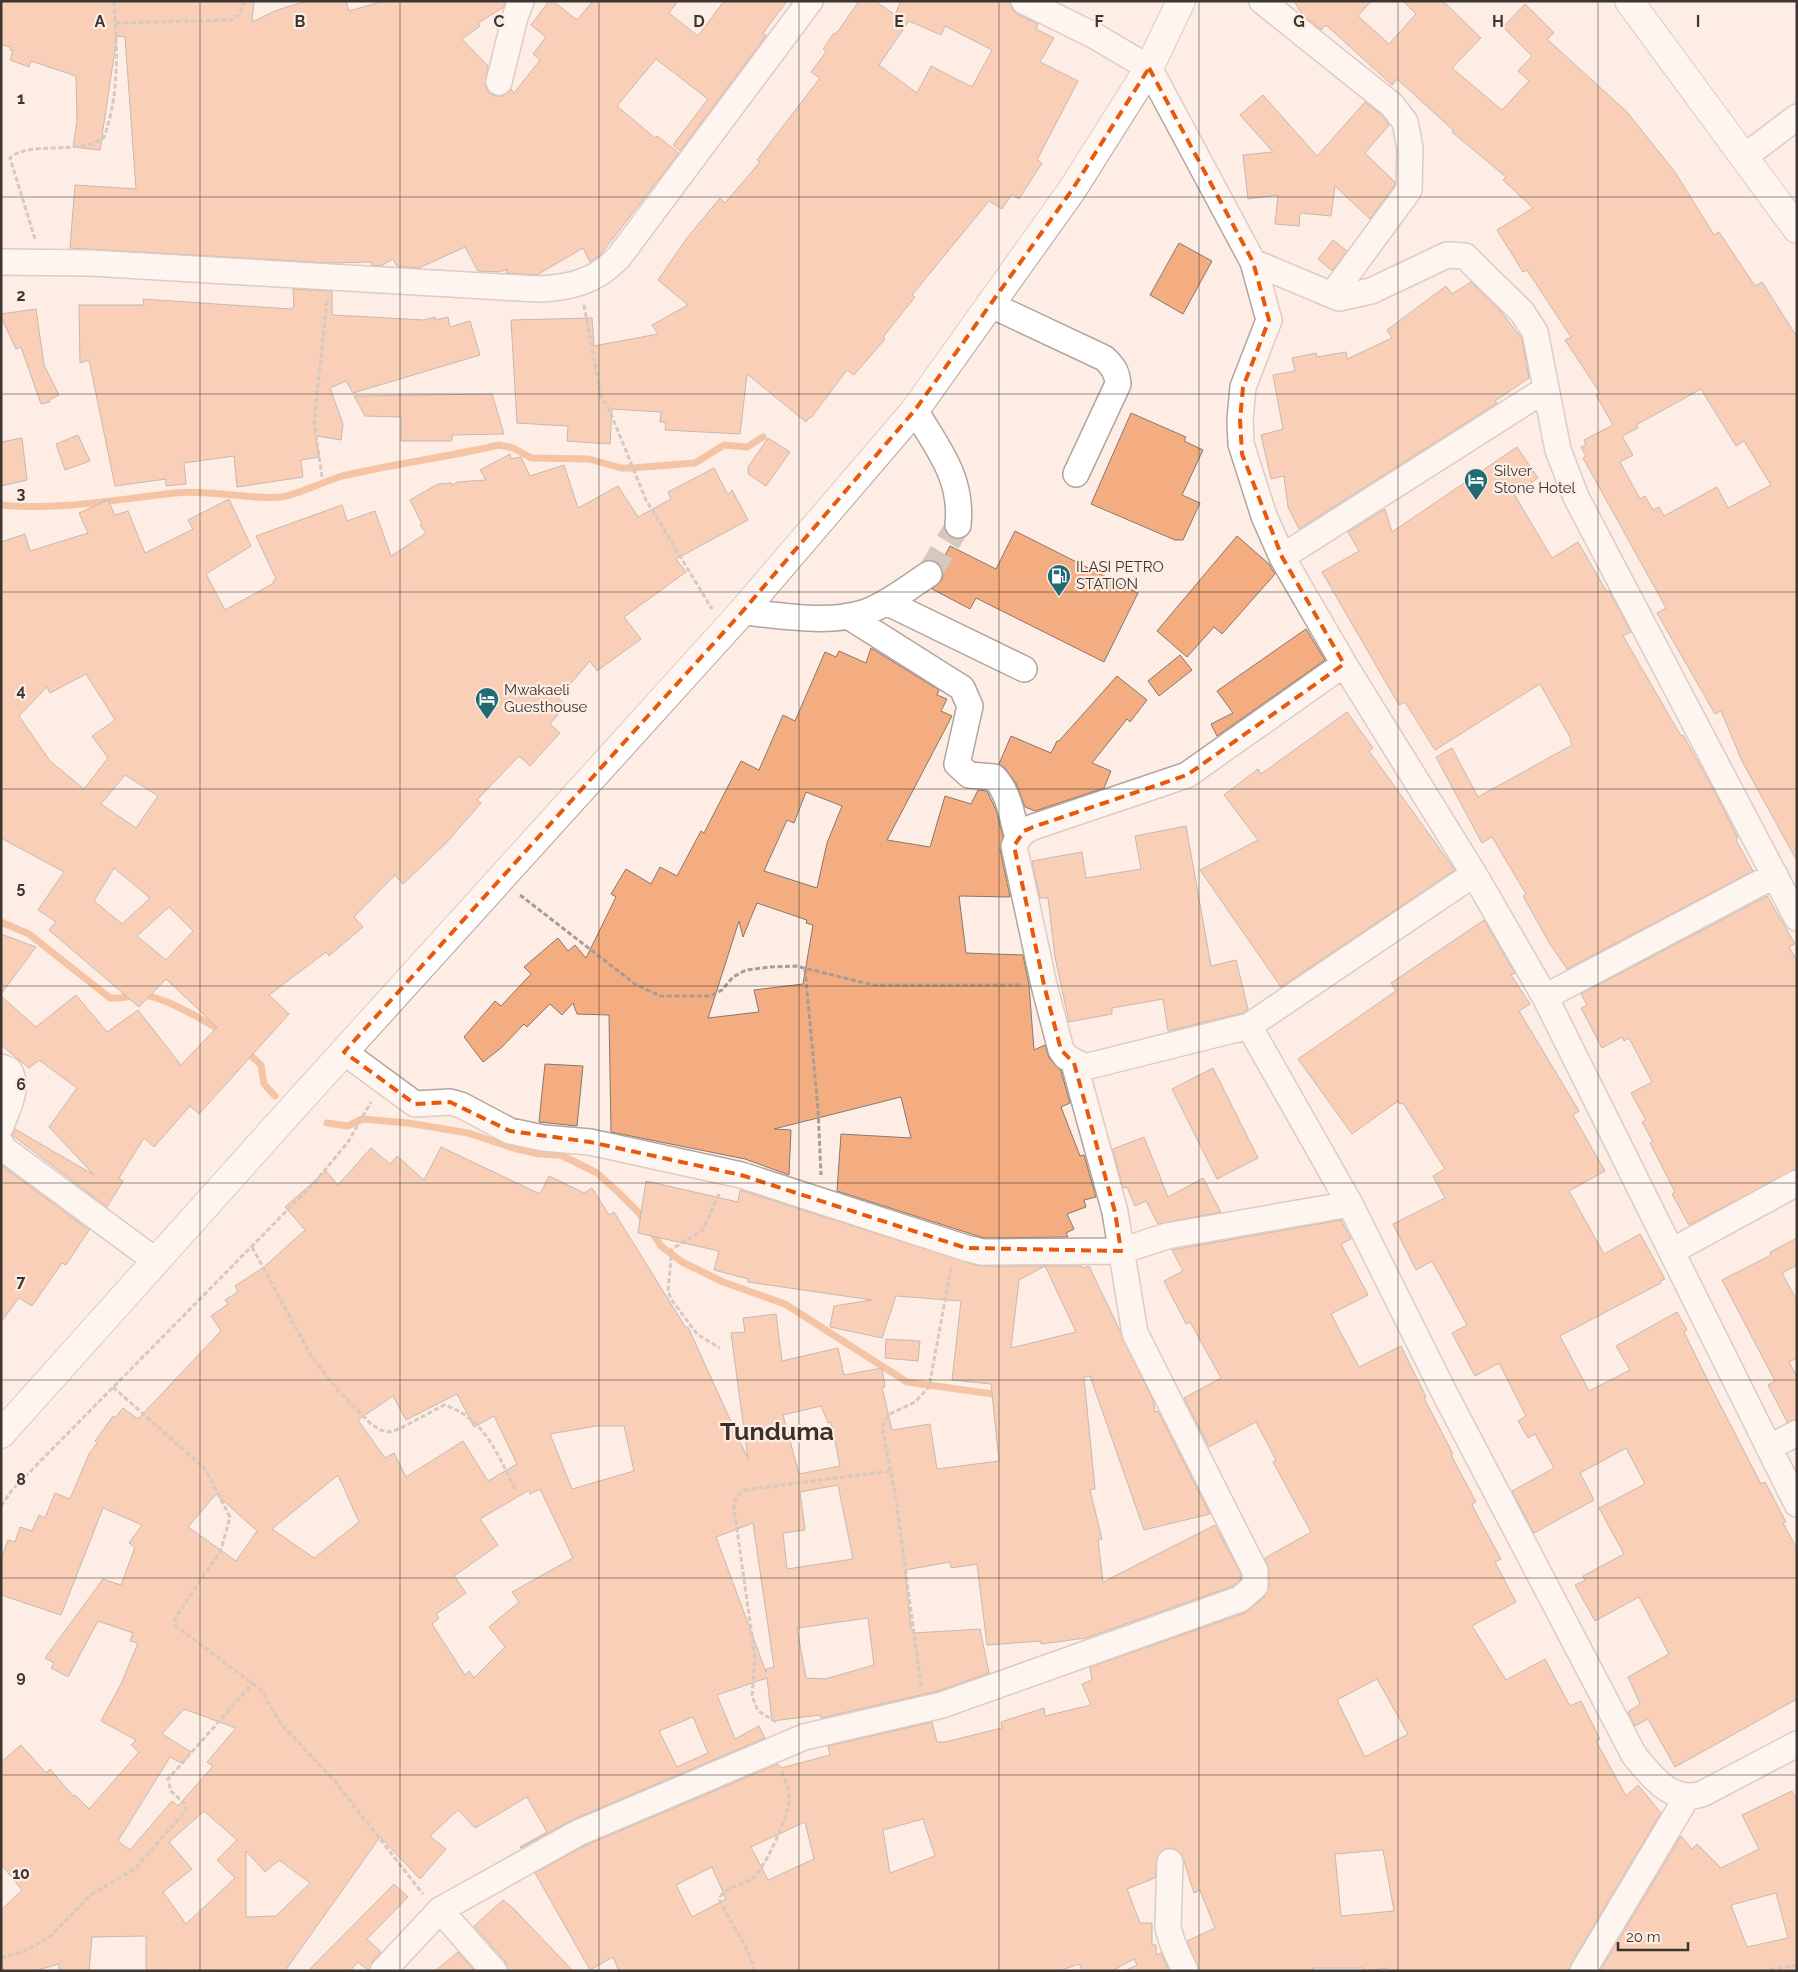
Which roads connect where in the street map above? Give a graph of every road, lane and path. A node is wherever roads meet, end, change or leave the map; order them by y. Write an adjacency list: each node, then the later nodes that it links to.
1 (114, 1): 9 (path)
2 (244, 1): 9 (path)
3 (521, 1): 11 (street)
4 (810, 1): 19 (street)
5 (1024, 1): 10 (street)
6 (1181, 1): 10 (highway)
7 (1262, 1): 20 (street)
8 (1629, 1): 13 (highway)
9 (116, 23): 17 (path)
10 (1149, 68): 16 (street); 21 (highway)
11 (499, 82)
12 (1797, 117): 13 (street)
13 (1744, 157): 14 (highway)
14 (1797, 229)
15 (1, 262): 17 (street)
16 (1253, 262): 20 (street); 27 (street)
17 (42, 263): 18 (street)
18 (329, 278): 19 (street); 25 (path)
19 (580, 284): 31 (path)
20 (1332, 295): 22 (street)
21 (989, 304): 23 (highway); 24 (street)
22 (1546, 389): 27 (street); 36 (street)
23 (915, 410): 26 (street); 31 (highway)
24 (1076, 474)
25 (322, 477)
26 (958, 525)
27 (1282, 557): 32 (street)
28 (929, 574): 29 (street)
29 (886, 602): 30 (street); 33 (street)
30 (848, 616): 31 (street); 34 (street)
31 (734, 621): 37 (highway)
32 (1344, 664): 34 (street); 35 (street)
33 (1024, 669)
34 (1018, 838): 40 (street)
35 (1474, 874): 41 (street); 42 (street)
36 (1775, 875): 38 (street); 41 (street)
37 (500, 879): 39 (path); 43 (highway)
38 (1797, 918)
39 (804, 969): 40 (path); 51 (path)
40 (1044, 985): 44 (street)
41 (1545, 997): 55 (street)
42 (1249, 1026): 44 (street); 52 (street)
43 (344, 1052): 46 (street); 57 (highway)
44 (1074, 1063): 56 (street)
45 (1, 1067): 47 (street)
46 (383, 1081): 49 (street); 54 (path)
47 (1, 1126)
48 (1, 1144): 57 (street)
49 (727, 1172): 51 (street); 58 (path)
50 (1797, 1183): 55 (street)
51 (822, 1201): 53 (street)
52 (1350, 1204): 56 (street); 72 (street)
53 (956, 1245): 56 (street); 63 (path)
54 (252, 1246): 59 (path); 64 (path)
55 (1672, 1250): 62 (street)
56 (1121, 1251): 68 (street)
57 (156, 1262): 61 (highway)
58 (720, 1348)
59 (113, 1387): 66 (path); 67 (path)
60 (1797, 1433): 62 (street)
61 (1, 1434)
62 (1770, 1447): 65 (street)
63 (890, 1470): 68 (path); 69 (path)
64 (515, 1489)
65 (1797, 1504)
66 (1, 1506)
67 (254, 1682): 74 (path); 75 (path)
68 (924, 1710): 69 (street)
69 (804, 1737): 71 (street)
70 (1797, 1744): 72 (street)
71 (775, 1749): 74 (street); 79 (path)
72 (1687, 1797): 81 (street)
73 (1170, 1862): 80 (street)
74 (438, 1911): 77 (street); 78 (street)
75 (1, 1958)
76 (1797, 1965): 82 (path)
77 (383, 1971)
78 (494, 1971)
79 (755, 1971)
80 (1185, 1971)
81 (1583, 1971)
82 (1762, 1971)

